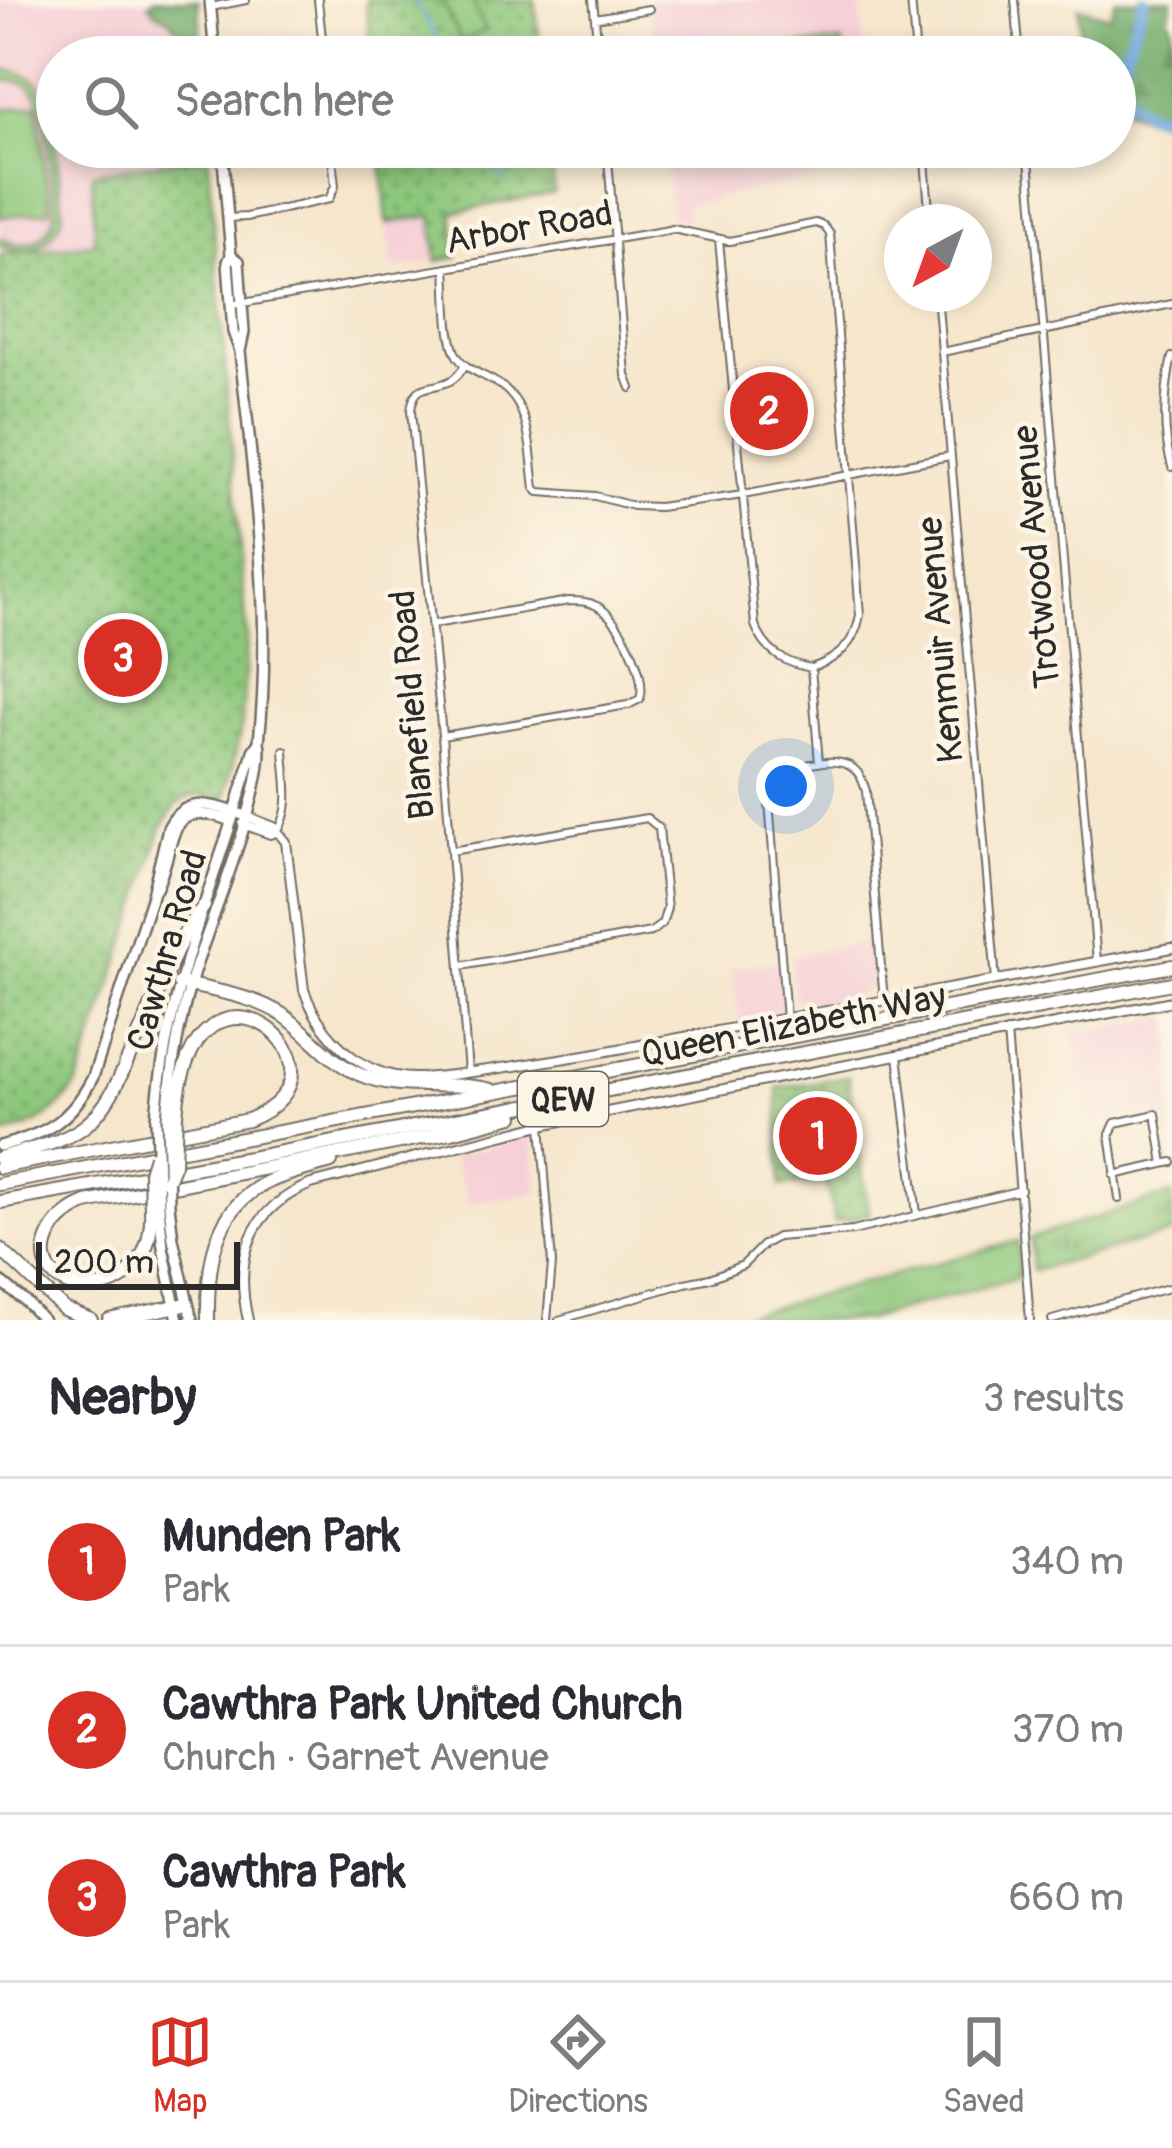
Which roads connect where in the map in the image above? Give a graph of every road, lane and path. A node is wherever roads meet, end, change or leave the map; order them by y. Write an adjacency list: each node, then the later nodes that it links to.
1 (246, 0): 6 (street)
2 (319, 0): 10 (street)
3 (593, 0): 8 (street)
4 (911, 0): 12 (street)
5 (1015, 0): 13 (street)
6 (210, 3): 9 (main road)
7 (649, 9): 8 (street)
8 (595, 18): 11 (street)
9 (212, 36)
10 (322, 36)
11 (596, 36)
12 (914, 36)
13 (1018, 36)
14 (224, 168): 20 (main road, Cawthra Road)
15 (334, 168): 20 (street)
16 (609, 168): 21 (street)
17 (926, 168): 19 (street)
18 (1030, 168): 27 (street, Trotwood Avenue)
19 (929, 204)
20 (228, 218): 24 (main road, Cawthra Road)
21 (616, 238): 22 (street, Arbor Road); 23 (street, Arbor Road); 31 (street)
22 (719, 240): 34 (street, Arbor Road); 35 (street)
23 (446, 268): 24 (street, Arbor Road); 30 (street)
24 (236, 304): 41 (main road, Cawthra Road)
25 (1172, 304): 27 (street)
26 (939, 312): 28 (street, Kenmuir Avenue)
27 (1043, 332): 28 (street); 46 (street, Trotwood Avenue)
28 (942, 352): 32 (street, Kenmuir Avenue)
29 (1172, 357): 33 (street)
30 (465, 366): 35 (street); 36 (street, Blanefield Road)
31 (631, 388)
32 (950, 456): 34 (street); 49 (street, Kenmuir Avenue)
33 (1172, 467)
34 (850, 476): 35 (street); 37 (street)
35 (742, 495): 37 (street)
36 (432, 624): 38 (street, Blanefield Road); 38 (street)
37 (811, 668): 40 (street)
38 (442, 736): 43 (street, Blanefield Road)
39 (284, 750): 42 (street)
40 (819, 763): 52 (street); 54 (street)
41 (239, 818): 42 (street); 44 (main road, Cawthra Road); 51 (main road, Cawthra Road); 63 (main road)
42 (277, 832): 57 (street)
43 (451, 851): 47 (street, Blanefield Road); 47 (street)
44 (204, 906): 51 (main road, Cawthra Road); 65 (highway)
45 (1172, 948): 46 (street)
46 (1096, 962): 49 (street)
47 (461, 965): 57 (street, Blanefield Road)
48 (1172, 966): 58 (highway, Queen Elizabeth Way / QEW)
49 (996, 981): 52 (street)
50 (1172, 983): 59 (highway, Queen Elizabeth Way / QEW)
51 (184, 984): 58 (highway); 60 (main road, Cawthra Road)
52 (884, 1001): 54 (street)
53 (1172, 1001): 55 (street)
54 (786, 1019): 57 (street)
55 (1007, 1032): 56 (street); 71 (street)
56 (898, 1055): 61 (street); 75 (street)
57 (468, 1072)
58 (498, 1091): 70 (highway, Queen Elizabeth Way / QEW)
59 (603, 1091): 62 (highway); 73 (highway, Queen Elizabeth Way / QEW)
60 (166, 1117): 64 (main road, Cawthra Road, bridge); 67 (highway); 69 (highway, bridge)
61 (542, 1125): 87 (street); 88 (street)
62 (384, 1145): 80 (highway); 86 (highway)
63 (0, 1146)
64 (155, 1156): 74 (highway, bridge)
65 (0, 1158)
66 (1168, 1163): 68 (street); 68 (street)
67 (0, 1168)
68 (1114, 1175): 72 (street)
69 (167, 1181): 74 (main road, bridge)
70 (0, 1184)
71 (1021, 1190): 75 (street); 90 (street)
72 (1118, 1199)
73 (0, 1202)
74 (160, 1207): 79 (highway); 81 (main road)
75 (917, 1215): 89 (street)
76 (0, 1250): 83 (highway)
77 (0, 1281): 82 (main road)
78 (1172, 1287): 91 (street)
79 (131, 1288)
80 (95, 1301)
81 (180, 1311): 84 (highway); 85 (main road)
82 (44, 1320)
83 (91, 1320)
84 (109, 1320)
85 (192, 1320)
86 (208, 1320)
87 (248, 1320)
88 (547, 1320)
89 (560, 1320)
90 (1030, 1320)
91 (1052, 1320)

